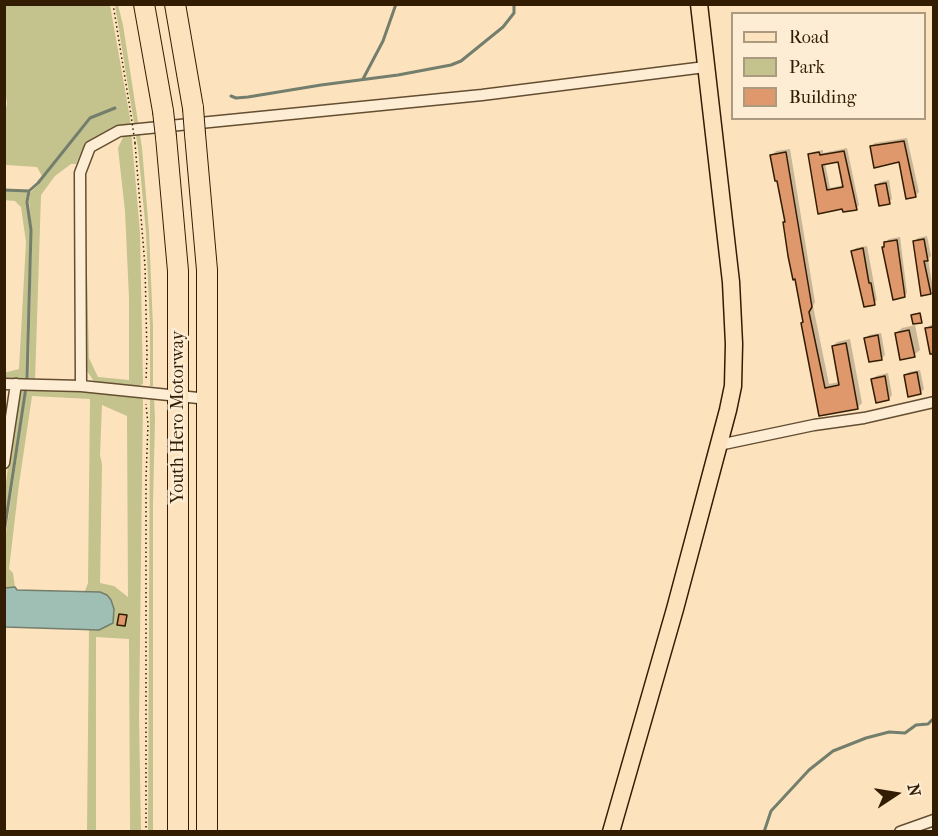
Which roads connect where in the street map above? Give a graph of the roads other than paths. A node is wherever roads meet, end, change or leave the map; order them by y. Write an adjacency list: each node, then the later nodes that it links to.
1 (144, 4): 8 (highway, Youth Hero Motorway, bridge)
2 (175, 4): 9 (highway, Youth Hero Motorway, bridge)
3 (699, 4): 4 (main road)
4 (705, 67): 7 (street); 11 (main road)
5 (4, 384): 6 (street)
6 (22, 384): 7 (street); 12 (street)
7 (81, 386): 8 (street)
8 (179, 395): 9 (street); 14 (highway, Youth Hero Motorway)
9 (208, 399): 15 (highway, Youth Hero Motorway)
10 (933, 402): 11 (street)
11 (719, 445): 16 (main road)
12 (4, 463)
13 (933, 820): 17 (street)
14 (178, 831)
15 (207, 831)
16 (611, 831)
17 (900, 831)

